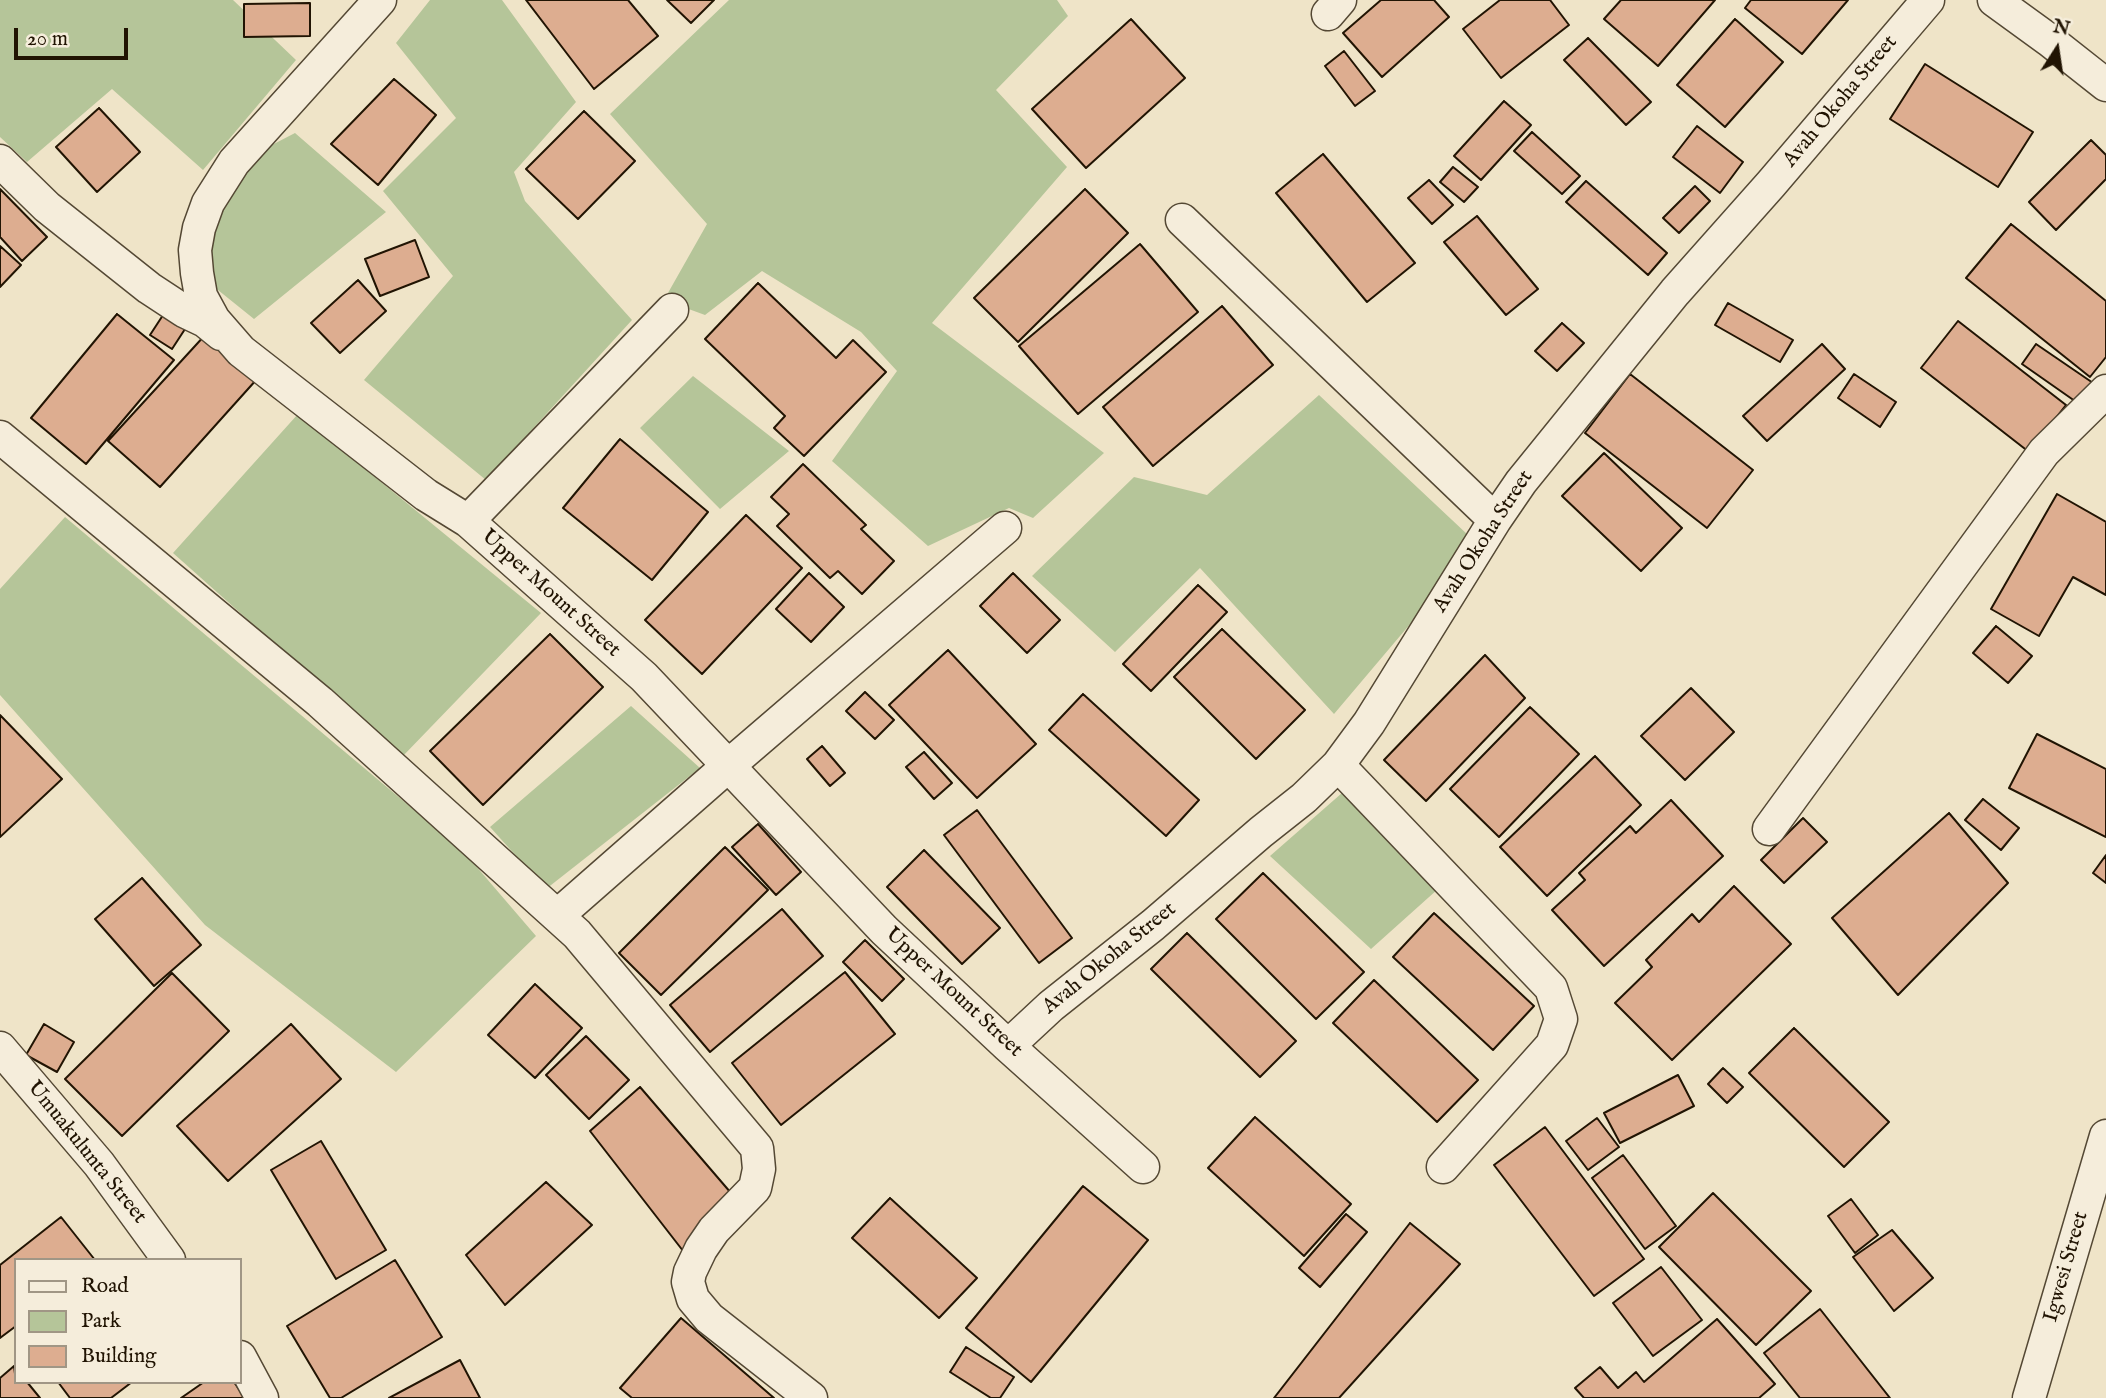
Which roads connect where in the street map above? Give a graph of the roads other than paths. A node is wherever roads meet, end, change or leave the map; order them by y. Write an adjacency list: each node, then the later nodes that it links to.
1 (380, 0): 8 (street, Upper Mount Street)
2 (1928, 0): 11 (street, Avah Okoha Street)
3 (1994, 0): 4 (street)
4 (2106, 85)
5 (0, 161): 8 (street)
6 (1182, 220): 11 (street)
7 (672, 310): 12 (street)
8 (241, 351): 12 (street, Upper Mount Street)
9 (2106, 391): 16 (street)
10 (0, 437): 17 (street)
11 (1495, 520): 14 (street, Avah Okoha Street)
12 (468, 521): 15 (street, Upper Mount Street)
13 (1005, 528): 15 (street)
14 (1338, 765): 18 (street, Avah Okoha Street); 22 (street)
15 (728, 766): 17 (street); 18 (street, Upper Mount Street)
16 (1769, 829)
17 (557, 916): 26 (street)
18 (1008, 1046): 21 (street, Upper Mount Street)
19 (0, 1048): 23 (street, Umuakulunta Street)
20 (2106, 1136): 27 (street, Igwesi Street)
21 (1143, 1167)
22 (1443, 1167)
23 (168, 1258)
24 (242, 1361): 25 (street)
25 (262, 1398)
26 (811, 1398)
27 (2029, 1398)

